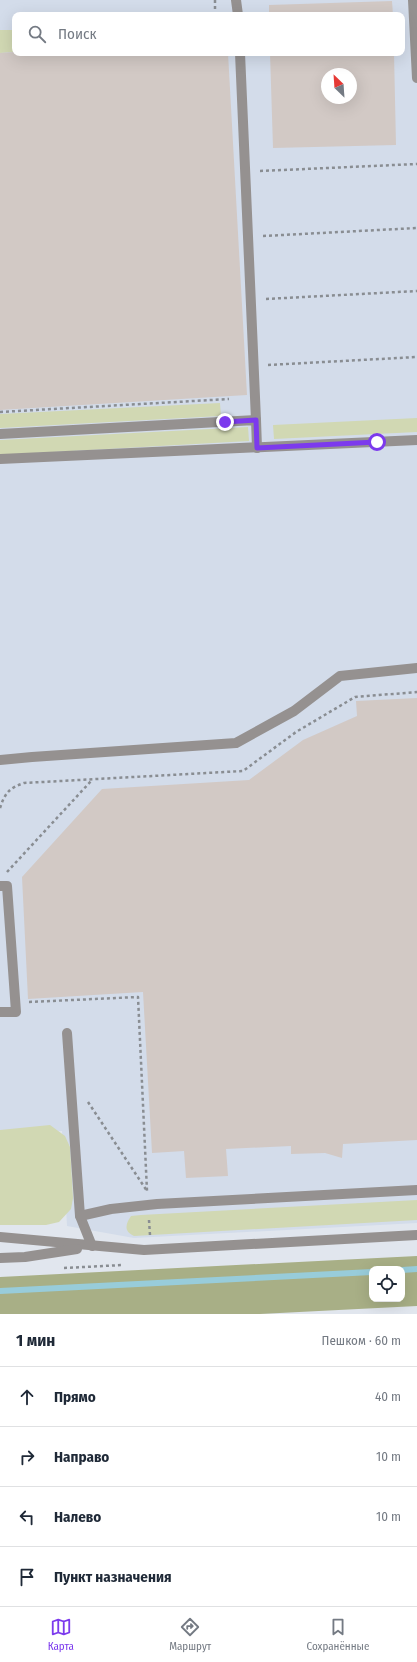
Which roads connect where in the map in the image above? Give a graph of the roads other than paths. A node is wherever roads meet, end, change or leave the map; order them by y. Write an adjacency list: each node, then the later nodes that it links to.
1 (236, 0): 3 (street)
2 (413, 0): 5 (street)
3 (238, 12)
4 (240, 56): 6 (street)
5 (417, 78)
6 (256, 420): 7 (street); 9 (street)
7 (0, 434)
8 (417, 440): 9 (street)
9 (257, 448): 10 (street)
10 (0, 460)
11 (417, 668): 12 (street)
12 (0, 760)
13 (0, 886): 14 (street)
14 (0, 1012)
15 (67, 1033): 17 (street)
16 (417, 1190): 17 (street)
17 (80, 1216): 20 (street)
18 (417, 1235): 20 (street)
19 (0, 1237): 20 (street)
20 (92, 1246): 21 (street)
21 (0, 1258)

